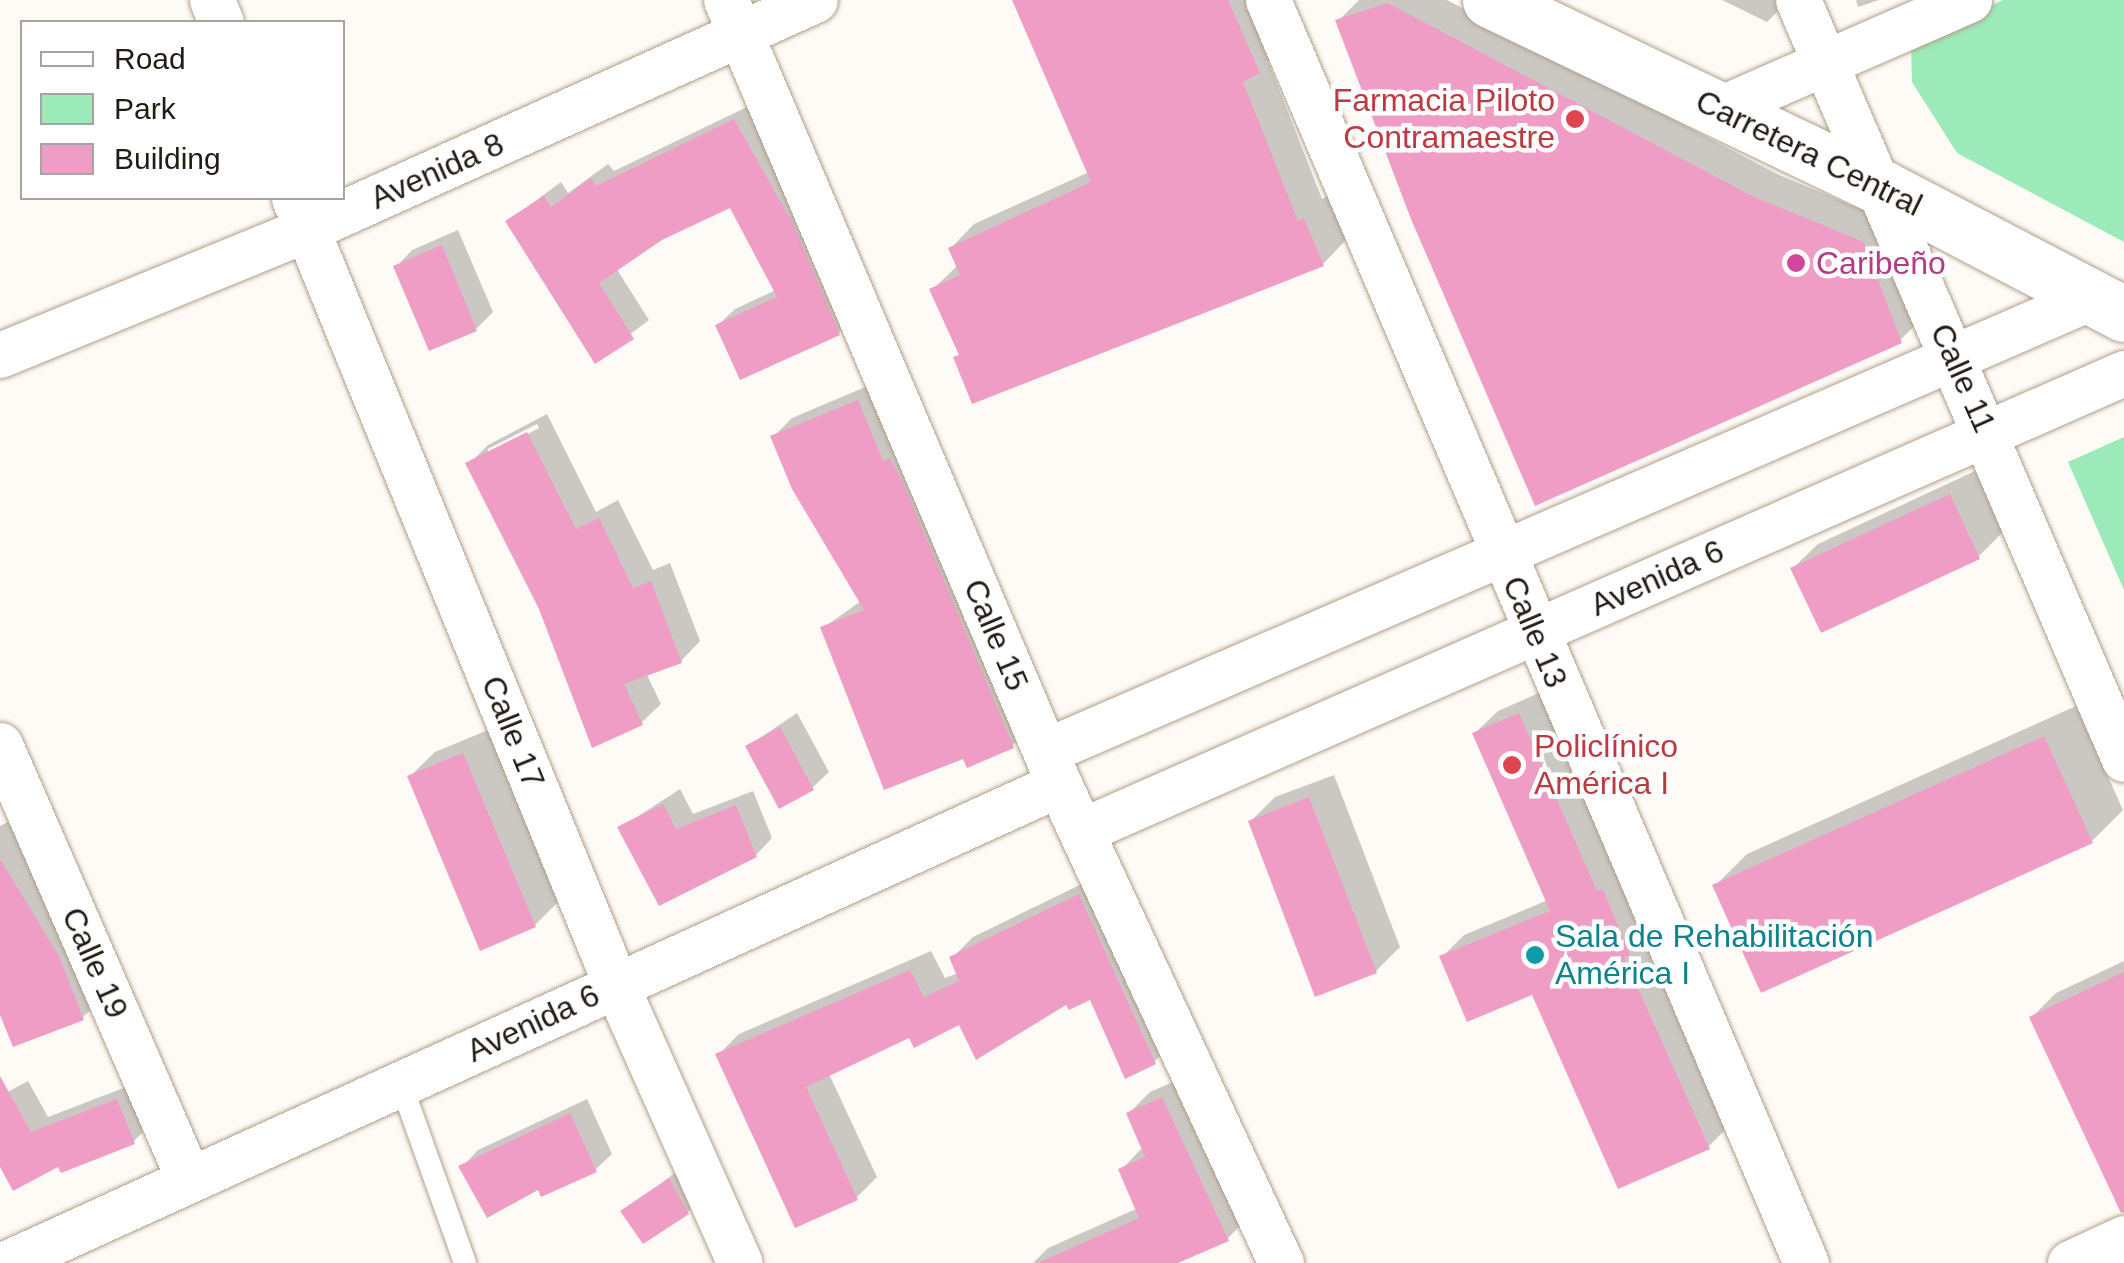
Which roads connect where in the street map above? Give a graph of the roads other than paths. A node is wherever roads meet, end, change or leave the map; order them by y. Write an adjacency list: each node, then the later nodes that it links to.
1 (815, 0): 6 (street, Avenida 8)
2 (1268, 0): 18 (street, Calle 13)
3 (1490, 0): 8 (highway, Carretera Central)
4 (1798, 0): 7 (street, Calle 11)
5 (1968, 0): 7 (street)
6 (733, 18): 10 (street, Avenida 8); 23 (street, Calle 15)
7 (1826, 62): 8 (street); 9 (street, Calle 11)
8 (1719, 109): 9 (highway, Carretera Central)
9 (1884, 188): 13 (highway, Carretera Central); 15 (street, Calle 11)
10 (345, 193)
11 (329, 200): 12 (street, Avenida 8)
12 (300, 213): 14 (street, Avenida 8); 25 (street, Calle 17)
13 (2107, 306): 15 (street, Avenida 6)
14 (0, 355)
15 (1955, 362): 17 (street, Calle 11); 18 (street, Avenida 6)
16 (2124, 373): 17 (street, Avenida 6)
17 (1986, 430): 19 (street, Avenida 6); 20 (street, Calle 11)
18 (1503, 556): 19 (street, Calle 13); 23 (street, Avenida 6)
19 (1534, 633): 24 (street, Avenida 6); 33 (street, Calle 13)
20 (2114, 708): 22 (street, Calle 11)
21 (0, 746): 27 (street, Calle 19)
22 (2124, 759)
23 (1053, 768): 24 (street, Calle 15); 25 (street, Avenida 6)
24 (1081, 831): 32 (street, Calle 15)
25 (616, 986): 26 (street, Avenida 6); 31 (street, Calle 17)
26 (402, 1084): 27 (street, Avenida 6); 30 (lane)
27 (190, 1180): 29 (street, Avenida 6)
28 (2124, 1238): 34 (street)
29 (7, 1263)
30 (464, 1263)
31 (740, 1263)
32 (1281, 1263)
33 (1806, 1263)
34 (2070, 1263)

